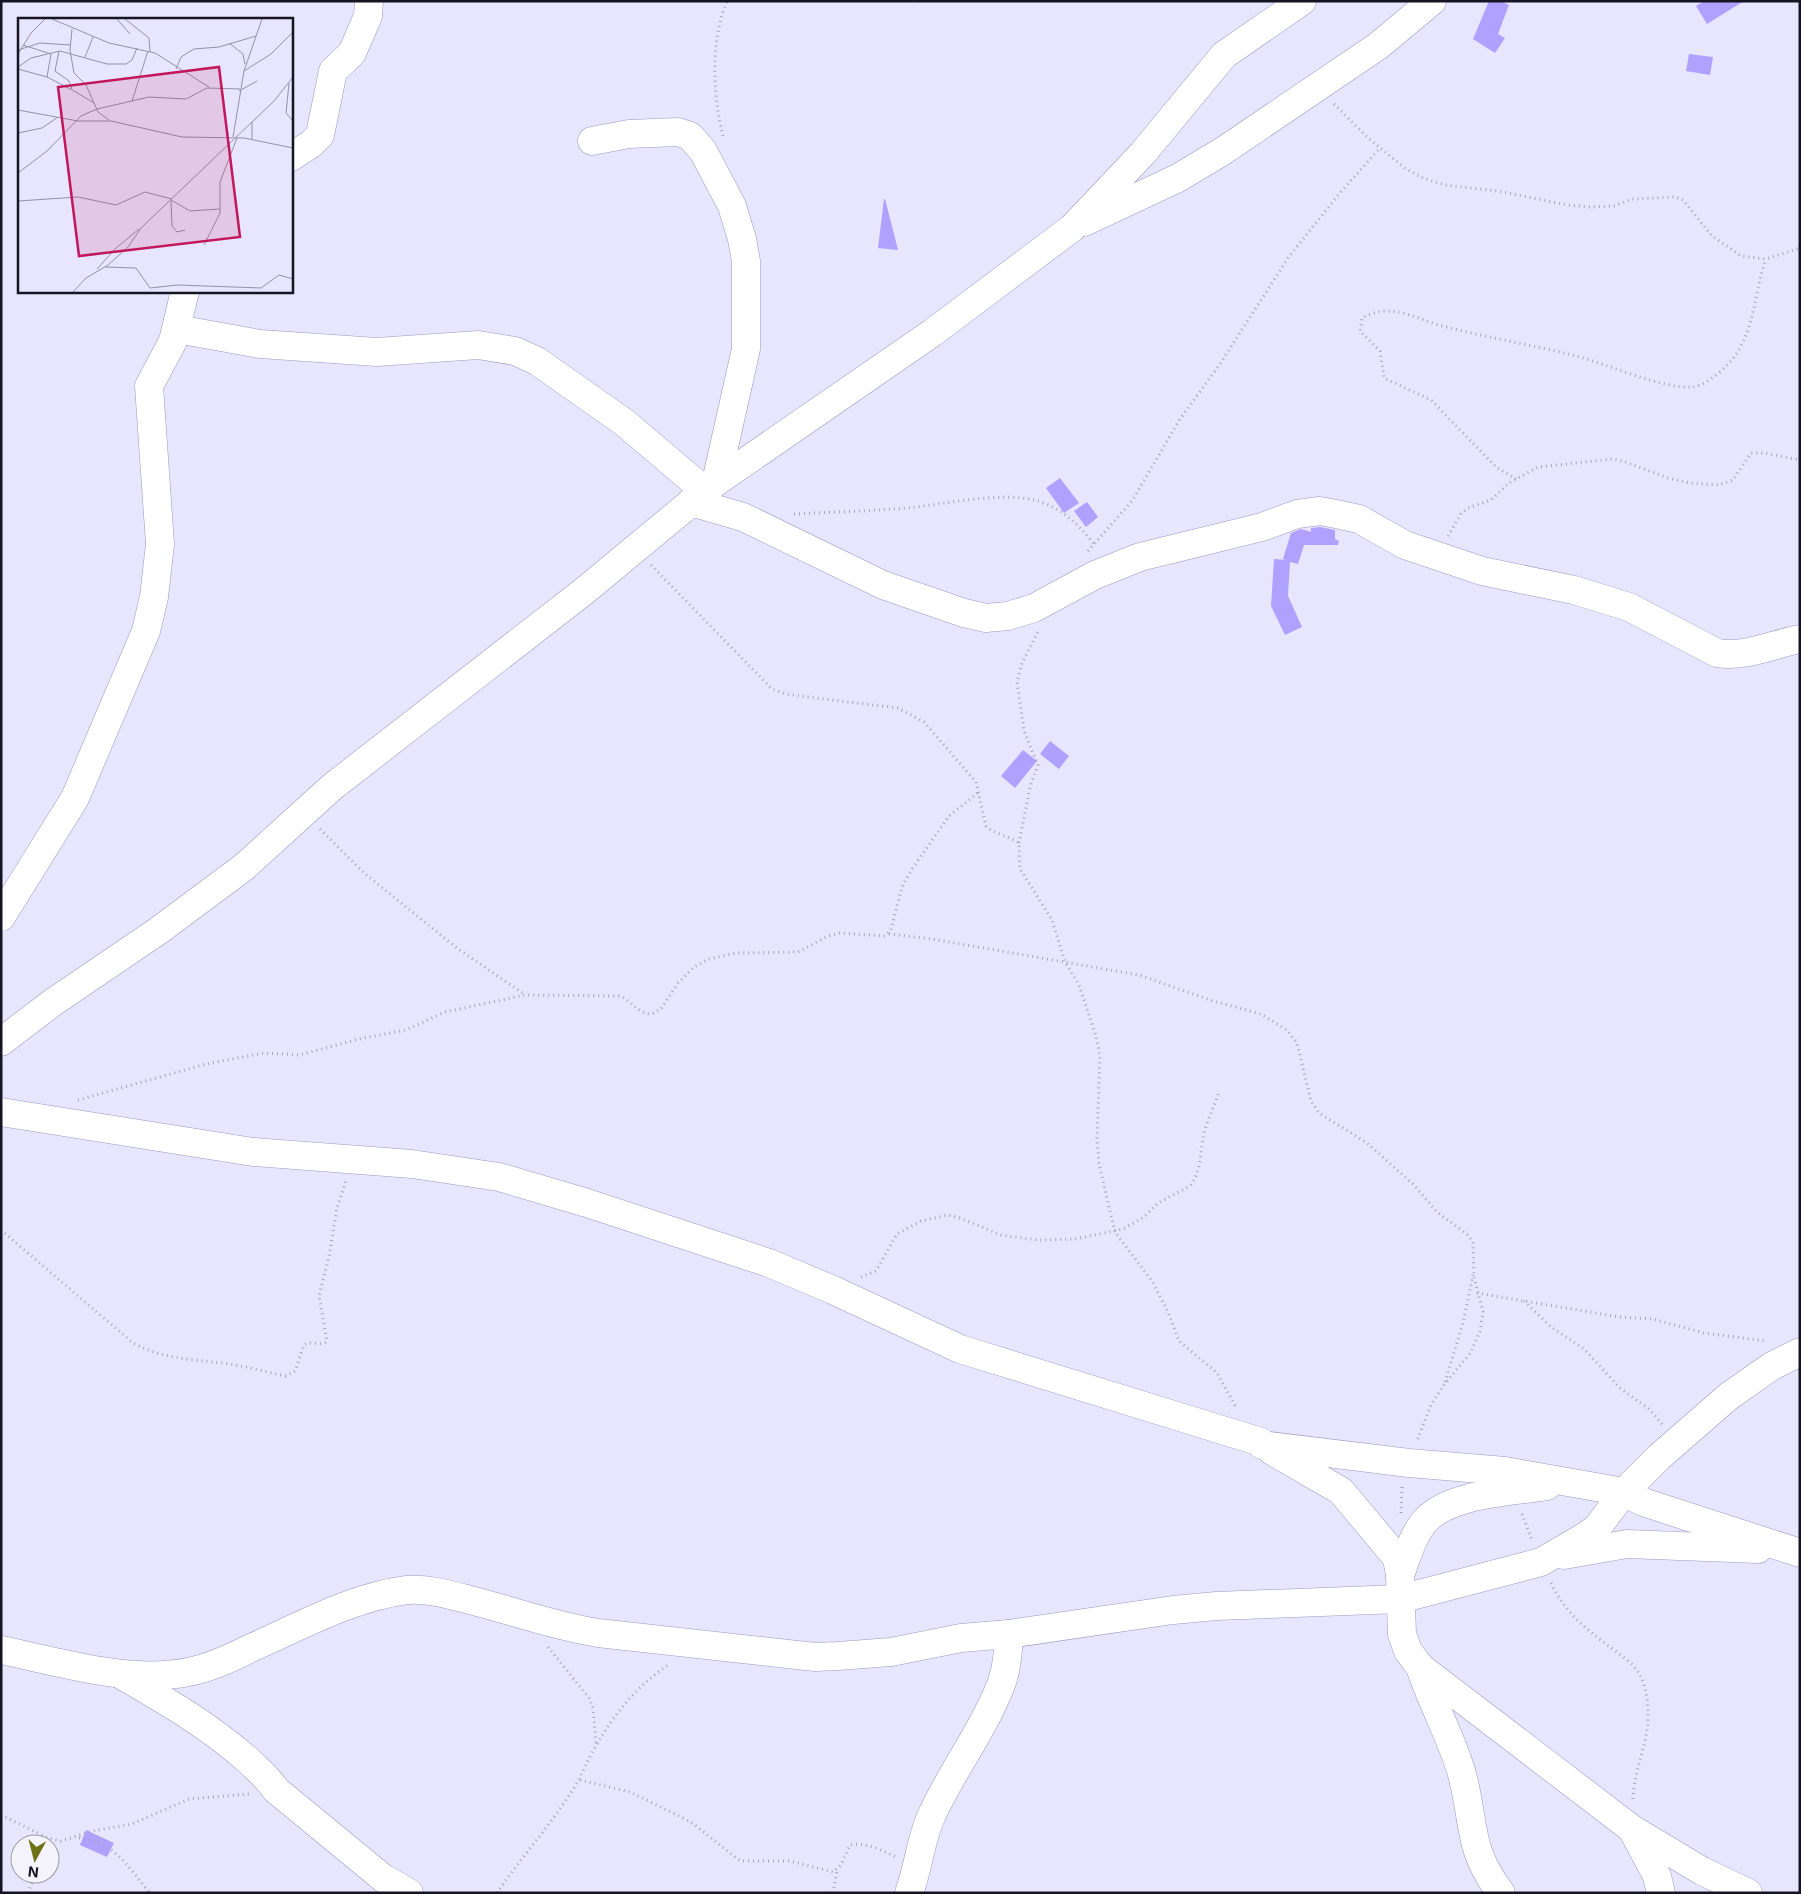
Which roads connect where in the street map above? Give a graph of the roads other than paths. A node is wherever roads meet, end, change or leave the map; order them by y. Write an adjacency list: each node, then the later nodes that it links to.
1 (370, 1): 5 (street)
2 (1302, 1): 6 (street)
3 (1432, 1): 6 (street)
4 (592, 141): 9 (street)
5 (292, 156)
6 (1072, 228): 9 (street)
7 (185, 292): 8 (street)
8 (177, 329): 9 (street); 11 (street)
9 (704, 492): 10 (street); 12 (street)
10 (1800, 639)
11 (1, 917)
12 (1, 1042)
13 (1, 1112): 15 (street)
14 (1800, 1352): 17 (street)
15 (1256, 1442): 16 (street); 20 (street)
16 (1568, 1483): 17 (street); 20 (street)
17 (1624, 1492): 18 (street); 19 (street)
18 (1795, 1551): 19 (street)
19 (1544, 1559): 20 (street)
20 (1400, 1587): 21 (street); 23 (street)
21 (1008, 1634): 24 (street); 26 (street)
22 (1, 1650): 24 (street)
23 (1420, 1667): 25 (street); 28 (street)
24 (116, 1673): 27 (street)
25 (1632, 1829): 29 (street); 30 (street)
26 (913, 1880)
27 (409, 1893)
28 (1500, 1893)
29 (1661, 1893)
30 (1748, 1893)

